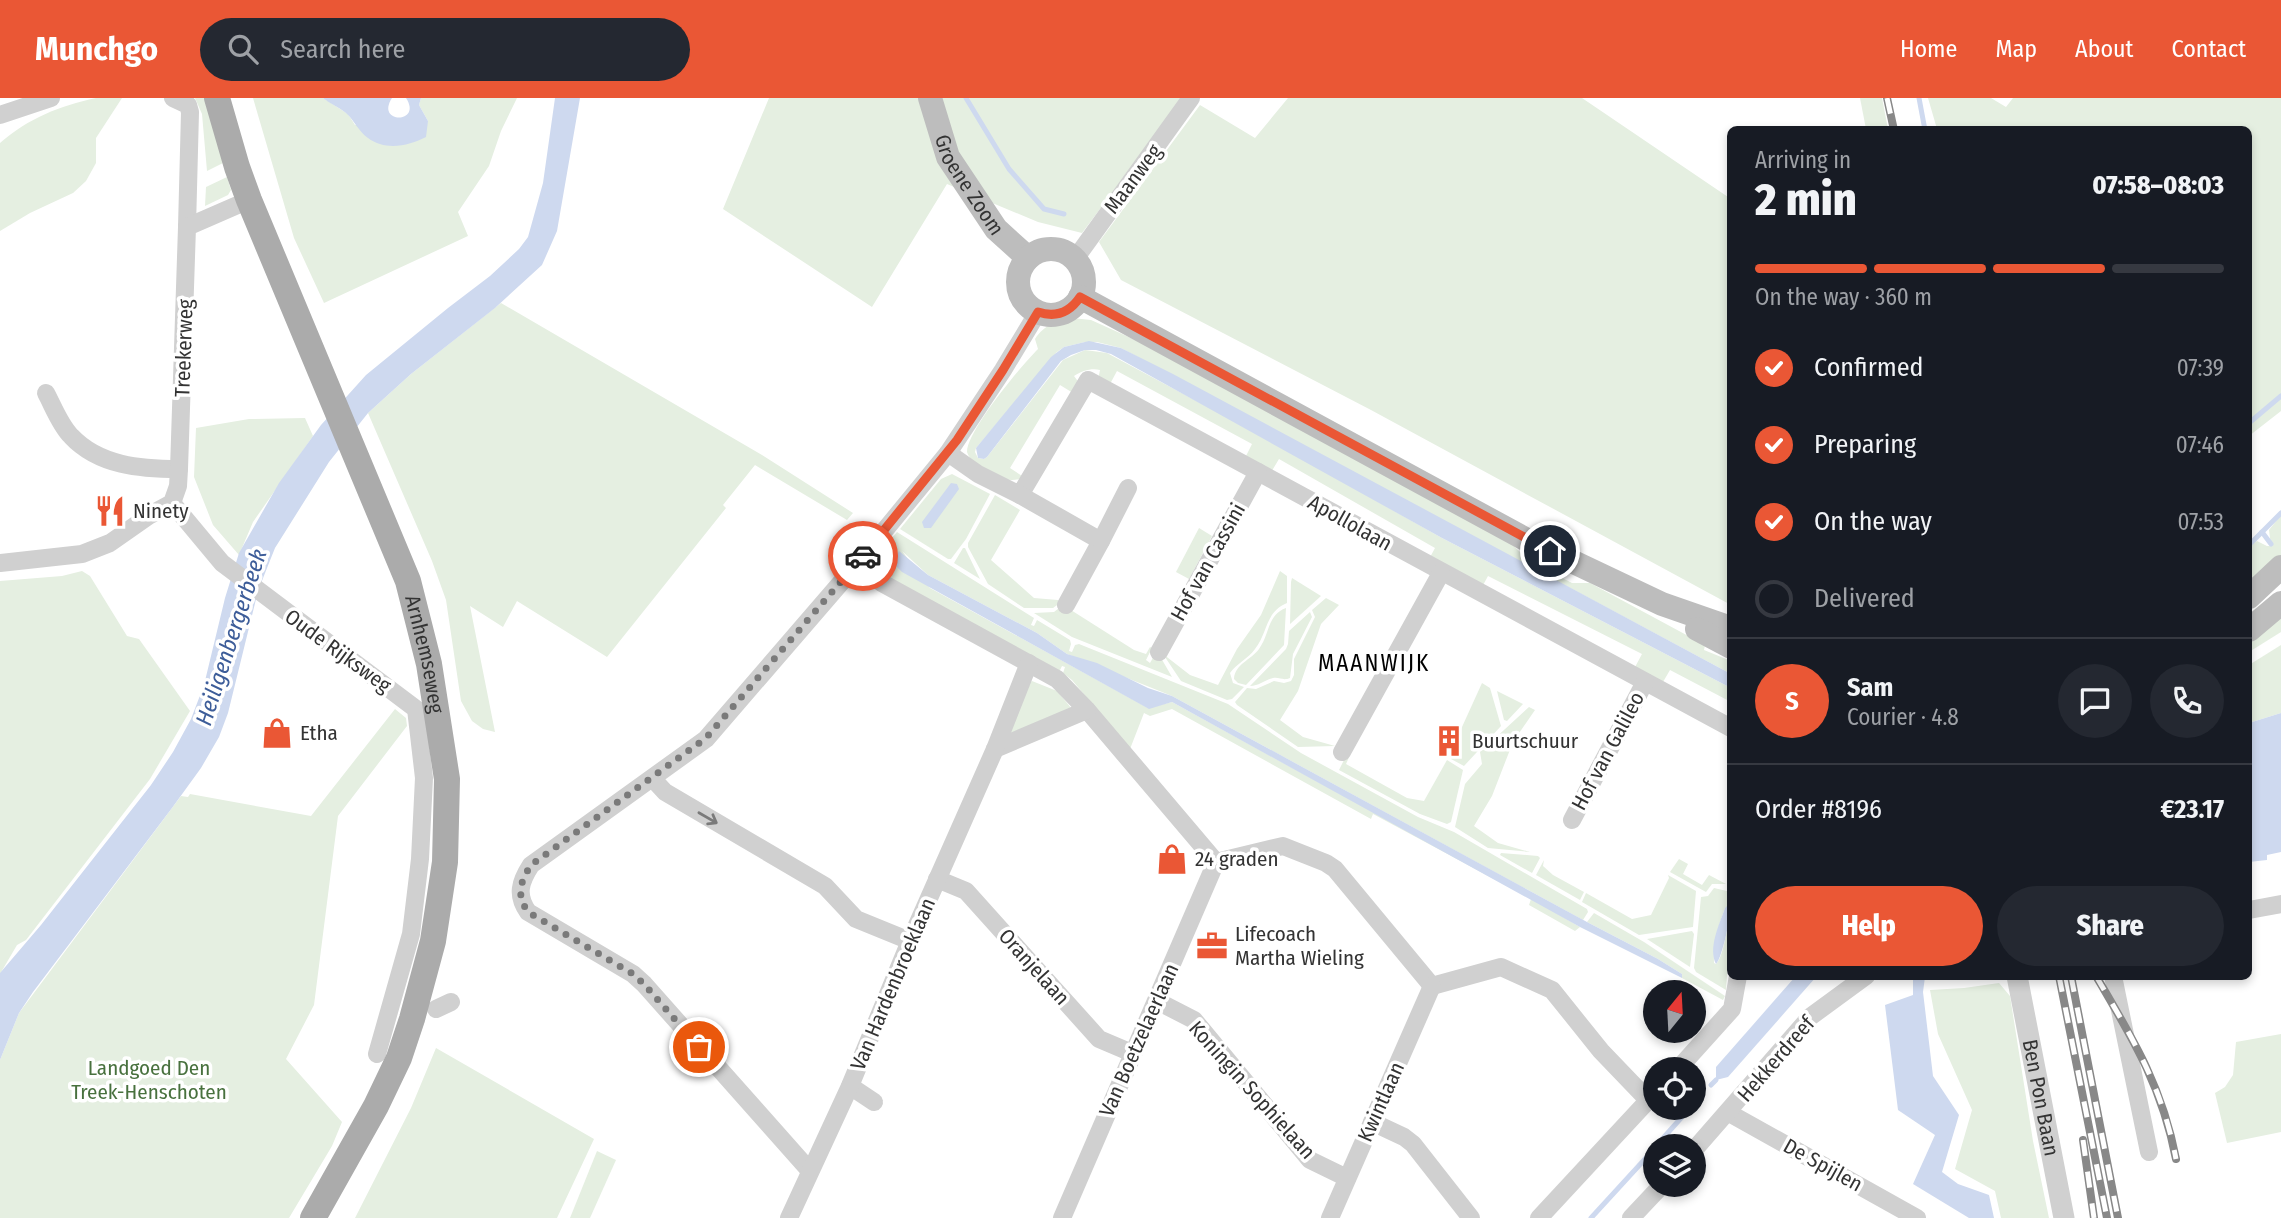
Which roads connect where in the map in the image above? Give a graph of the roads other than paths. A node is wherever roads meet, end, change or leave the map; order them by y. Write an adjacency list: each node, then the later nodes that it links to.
1 (51, 98): 6 (street)
2 (173, 98): 8 (street, Treekerweg)
3 (217, 98): 7 (main road, Arnhemseweg)
4 (930, 98): 9 (main road, Groene Zoom)
5 (1191, 98): 10 (street, Maanweg)
6 (0, 115)
7 (249, 200): 8 (street); 67 (main road, Arnhemseweg)
8 (187, 227): 15 (street, Treekerweg)
9 (1028, 258): 10 (main road); 12 (main road)
10 (1075, 259): 11 (main road)
11 (1080, 297): 12 (main road); 27 (main road)
12 (1038, 312): 14 (street)
13 (46, 393): 15 (street)
14 (948, 453): 18 (street); 22 (street)
15 (179, 469): 19 (street, Treekerweg)
16 (1258, 472): 18 (street, Apollolaan); 24 (street, Apollolaan); 32 (street, Hof van Cassini)
17 (1128, 488): 20 (street)
18 (1020, 495): 20 (street)
19 (172, 503): 21 (street); 35 (street, Oude Rijksweg)
20 (1101, 541): 28 (street)
21 (0, 563)
22 (857, 564): 33 (street); 40 (street)
23 (2281, 567): 25 (main road)
24 (1441, 573): 34 (street, Apollolaan); 39 (street)
25 (2252, 594)
26 (2281, 603): 30 (main road)
27 (1662, 604): 29 (main road); 31 (main road)
28 (1066, 605)
29 (1727, 627)
30 (2252, 627)
31 (1727, 645)
32 (1159, 652)
33 (1029, 663): 36 (street); 38 (street, Van Hardenbroeklaan)
34 (1645, 682): 37 (street, Apollolaan); 41 (street, Hof van Galileo)
35 (416, 709): 54 (street, Arnhemseweg)
36 (1087, 710): 38 (street); 42 (street)
37 (1727, 726)
38 (995, 749): 43 (street, Van Hardenbroeklaan)
39 (1342, 752)
40 (653, 779): 46 (street, one-way to 46); 64 (street)
41 (1572, 820)
42 (1216, 862): 51 (street); 52 (street, Van Boetzelaerlaan)
43 (937, 879): 46 (street, Van Hardenbroeklaan); 53 (street, Oranjelaan)
44 (2281, 904): 45 (street)
45 (2252, 909)
46 (910, 941): 56 (street, Van Hardenbroeklaan)
47 (1737, 980): 55 (street)
48 (1852, 980): 60 (street, Hekkerdreef)
49 (2018, 980): 75 (street, Ben Pon Baan)
50 (2114, 980): 63 (street)
51 (1432, 986): 57 (street); 61 (street, Kwintlaan)
52 (1157, 1001): 53 (street, Van Boetzelaerlaan); 65 (street, Koningin Sophielaan)
53 (1132, 1053): 69 (street, Van Boetzelaerlaan)
54 (377, 1054)
55 (1689, 1057)
56 (850, 1086): 58 (street); 64 (street, Van Hardenbroeklaan)
57 (1643, 1088)
58 (874, 1102)
59 (1643, 1106): 72 (street)
60 (1729, 1113): 62 (street, Hekkerdreef); 74 (street, De Spijlen)
61 (1372, 1122): 65 (street, Kwintlaan); 71 (street)
62 (1706, 1137)
63 (2149, 1152)
64 (810, 1171): 68 (street, Van Hardenbroeklaan)
65 (1347, 1178): 70 (street, Kwintlaan)
66 (1651, 1197): 73 (street)
67 (313, 1218)
68 (789, 1218)
69 (1062, 1218)
70 (1330, 1218)
71 (1472, 1218)
72 (1539, 1218)
73 (1631, 1218)
74 (1917, 1218)
75 (2064, 1218)

